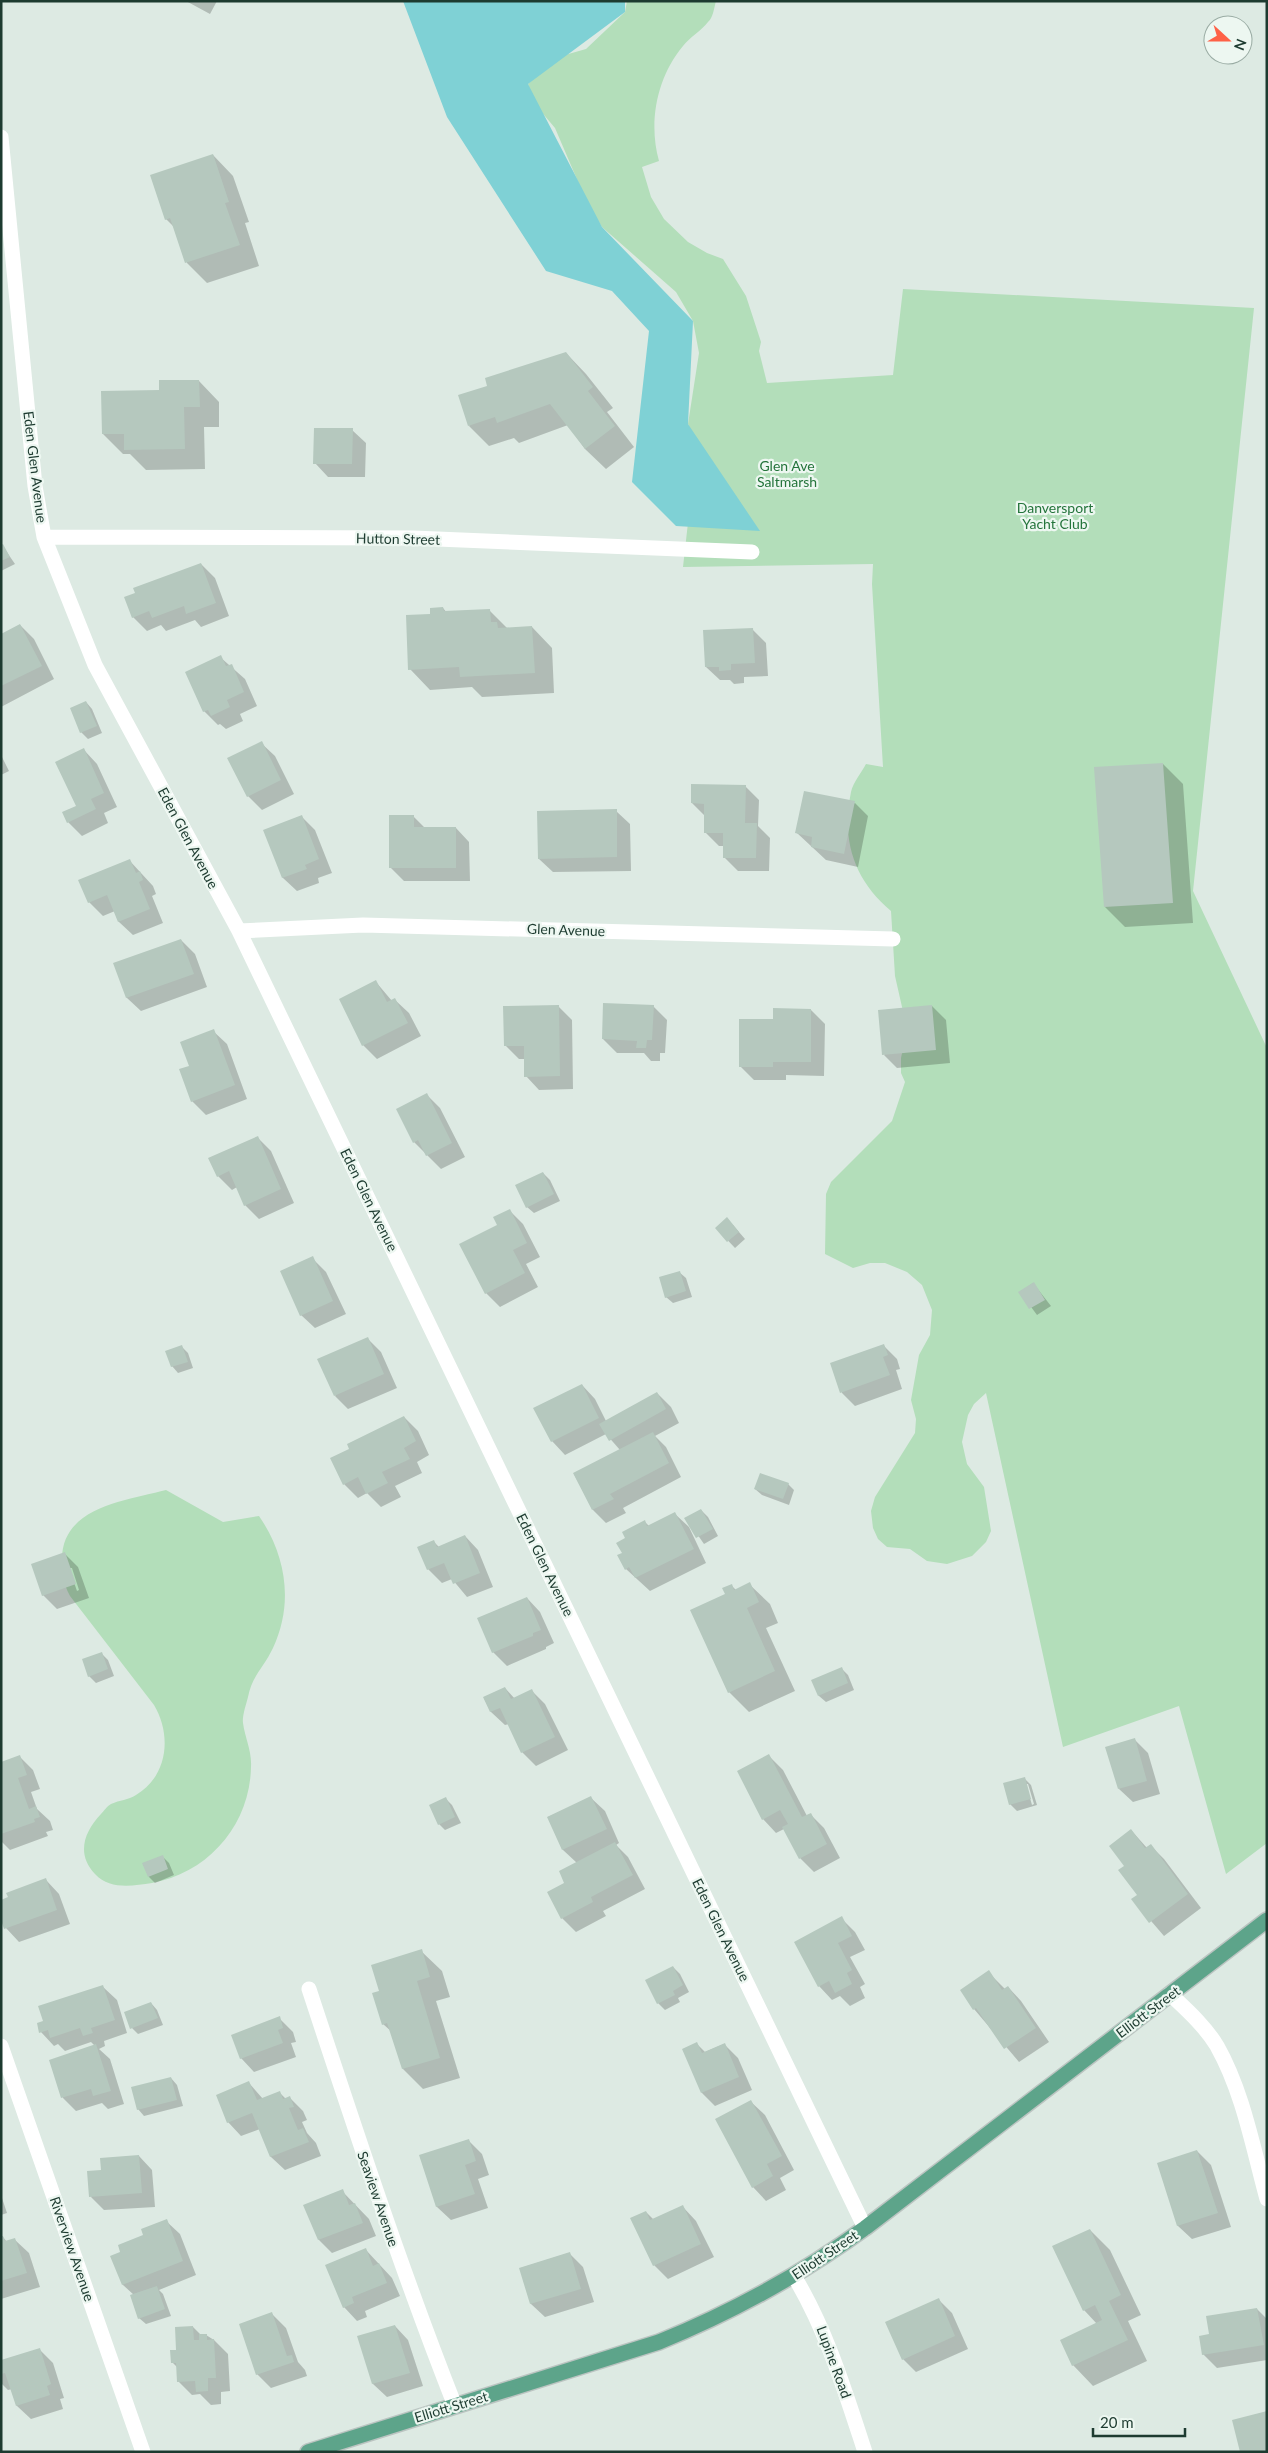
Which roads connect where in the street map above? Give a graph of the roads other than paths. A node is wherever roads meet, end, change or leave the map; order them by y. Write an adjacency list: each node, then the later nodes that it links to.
1 (1, 137): 2 (street, Eden Glen Avenue)
2 (44, 537): 3 (street, Hutton Street); 4 (street, Eden Glen Avenue)
3 (752, 552)
4 (239, 931): 5 (street, Glen Avenue); 11 (street, Eden Glen Avenue)
5 (893, 939)
6 (1267, 1920): 8 (main road, Elliott Street)
7 (309, 1989): 13 (street, Seaview Avenue)
8 (1170, 1994): 10 (street); 11 (main road, Elliott Street)
9 (1, 2046): 14 (street, Riverview Avenue)
10 (1267, 2199)
11 (865, 2228): 12 (main road, Elliott Street)
12 (794, 2276): 13 (main road, Elliott Street); 16 (street, Lupine Road)
13 (455, 2406): 15 (main road, Elliott Street)
14 (143, 2452)
15 (308, 2452)
16 (865, 2452)

